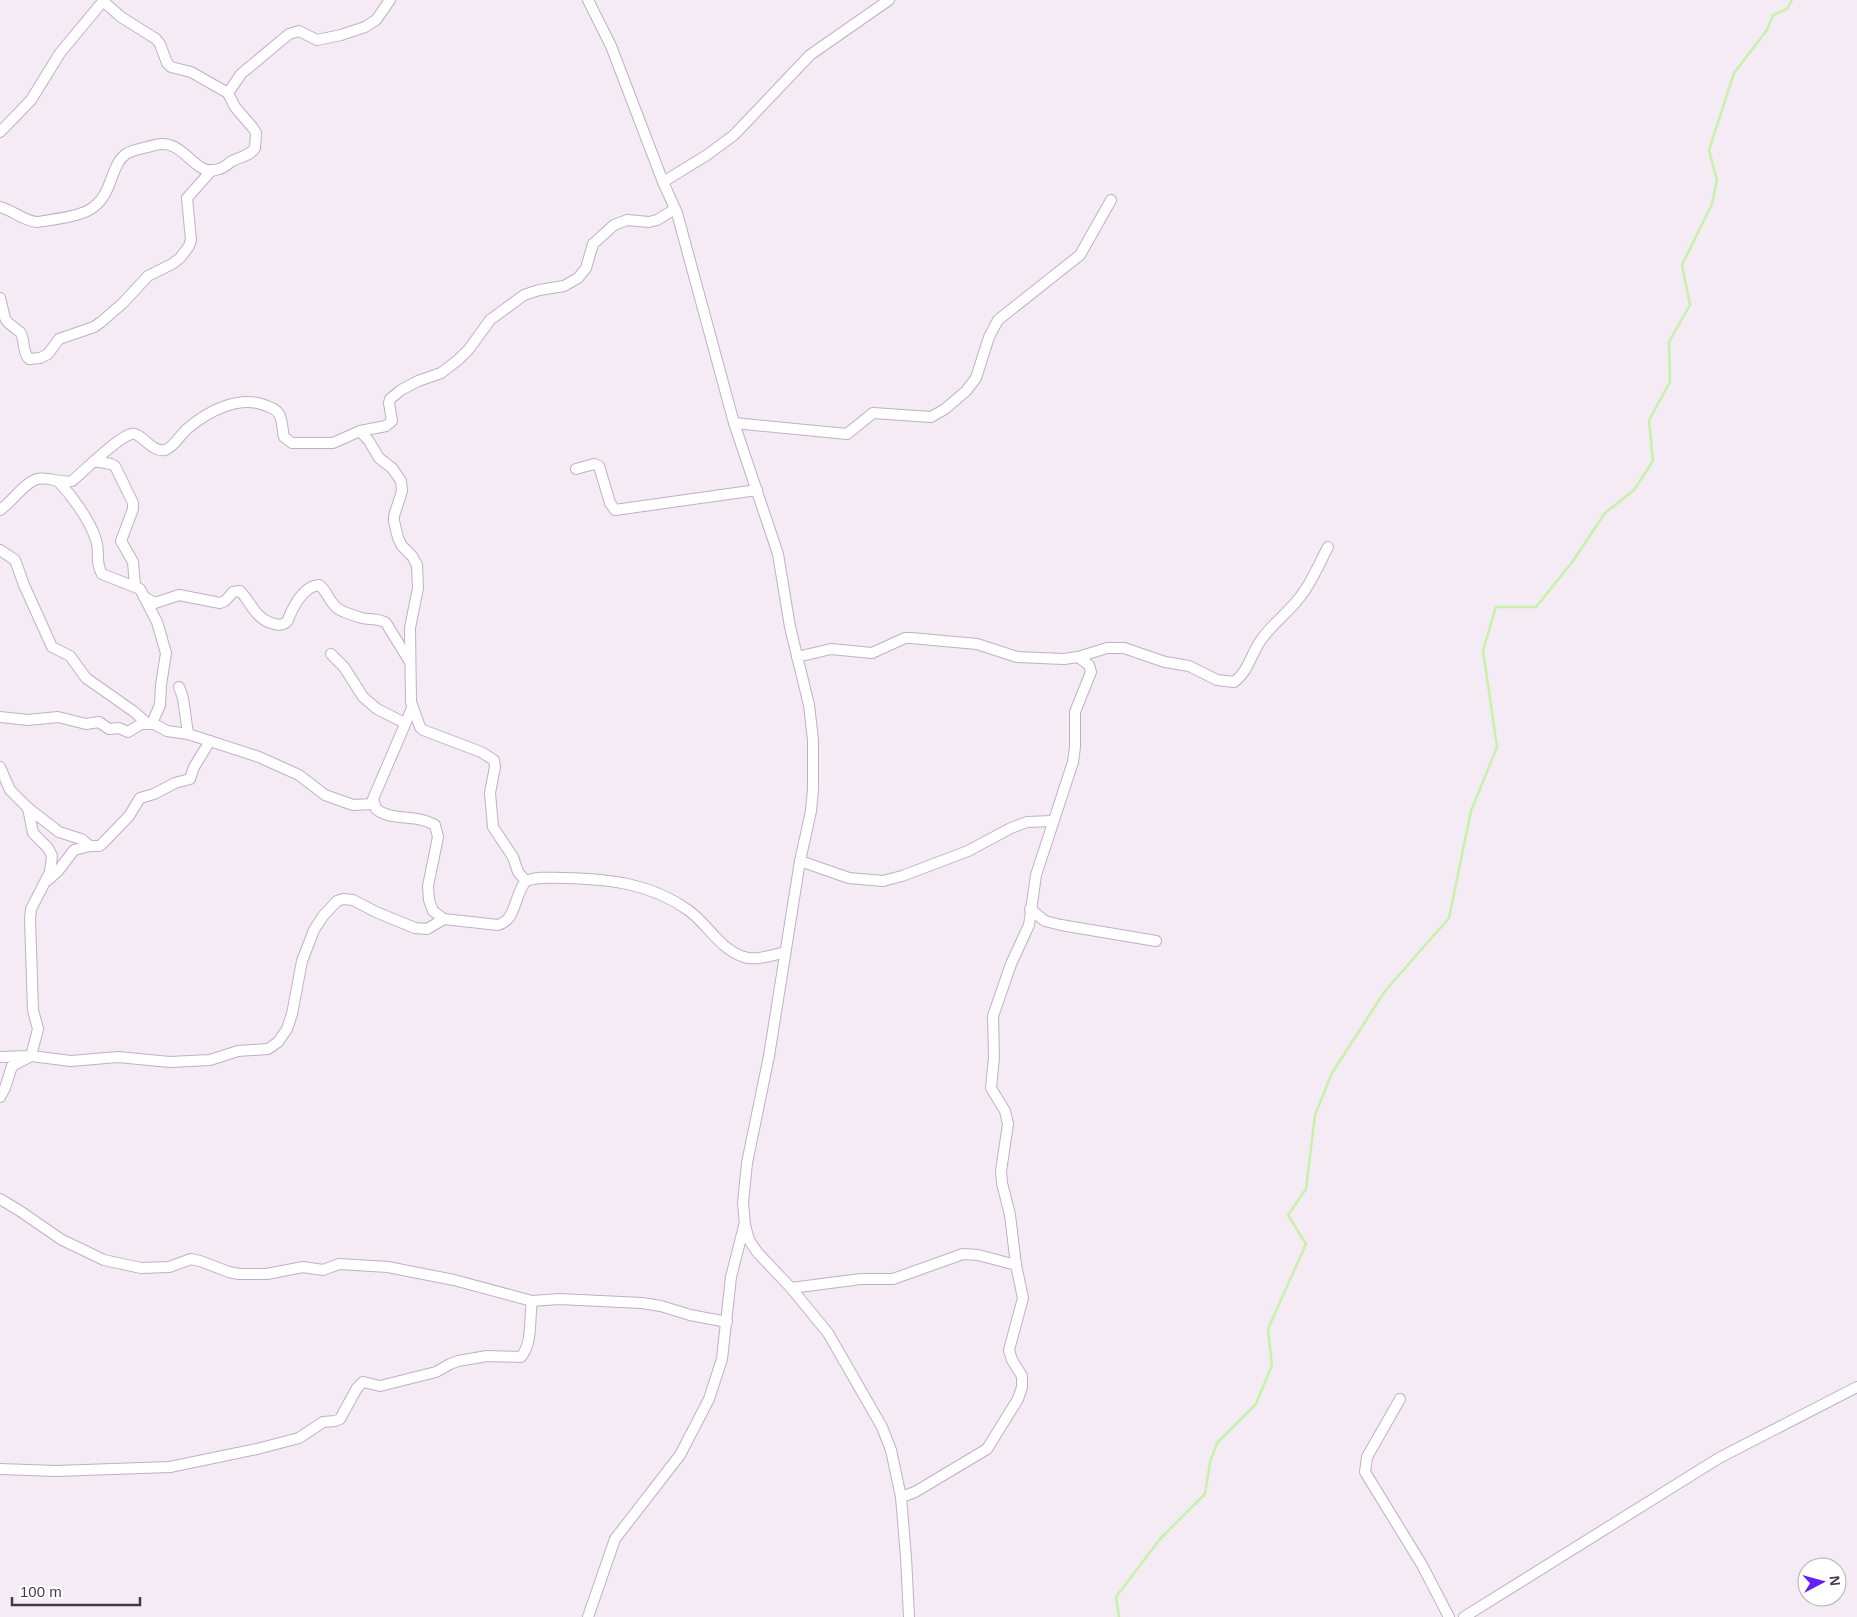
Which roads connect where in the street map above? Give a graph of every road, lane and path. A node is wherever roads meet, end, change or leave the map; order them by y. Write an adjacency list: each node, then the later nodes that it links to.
1 (390, 0): 5 (street)
2 (588, 0): 8 (street)
3 (889, 0): 8 (street)
4 (103, 1): 5 (street); 6 (street)
5 (228, 92): 7 (street)
6 (0, 132)
7 (212, 170): 10 (street); 12 (street)
8 (663, 182): 11 (street)
9 (1111, 200): 13 (street)
10 (0, 207)
11 (675, 209): 13 (street); 14 (street)
12 (0, 298)
13 (734, 423): 18 (street)
14 (360, 431): 15 (street); 27 (street)
15 (94, 461): 17 (street); 22 (street)
16 (576, 469): 18 (street)
17 (58, 481): 19 (street); 22 (street)
18 (757, 490): 25 (street)
19 (0, 510)
20 (1328, 547): 26 (street)
21 (0, 550): 31 (street)
22 (134, 586): 23 (street)
23 (144, 597): 27 (street); 31 (street)
24 (331, 654): 32 (street)
25 (797, 657): 26 (street); 40 (street)
26 (1078, 657): 38 (street)
27 (410, 663): 29 (street)
28 (180, 687): 33 (street)
29 (412, 708): 32 (street); 41 (street)
30 (0, 717): 31 (street)
31 (149, 723): 33 (street)
32 (405, 723): 36 (street)
33 (188, 734): 34 (street)
34 (210, 741): 36 (street); 39 (street)
35 (0, 767): 37 (street)
36 (373, 804): 44 (street)
37 (28, 808): 39 (street); 42 (street)
38 (1053, 821): 40 (street); 43 (street)
39 (90, 846): 42 (street)
40 (800, 861): 46 (street)
41 (526, 881): 44 (street); 46 (street)
42 (46, 882): 47 (street)
43 (1030, 909): 45 (street); 52 (street)
44 (444, 919): 47 (street)
45 (1156, 941)
46 (785, 952): 51 (street)
47 (31, 1056): 48 (street); 49 (street)
48 (0, 1057)
49 (0, 1097)
50 (0, 1199): 54 (street)
51 (745, 1225): 53 (street); 55 (street)
52 (1016, 1265): 53 (street); 59 (street)
53 (791, 1288): 59 (street)
54 (532, 1301): 55 (street); 58 (street)
55 (727, 1322): 60 (street)
56 (1857, 1386): 63 (street)
57 (1400, 1399): 62 (street)
58 (0, 1469)
59 (901, 1497): 61 (street)
60 (588, 1617)
61 (908, 1617)
62 (1449, 1617)
63 (1464, 1617)

